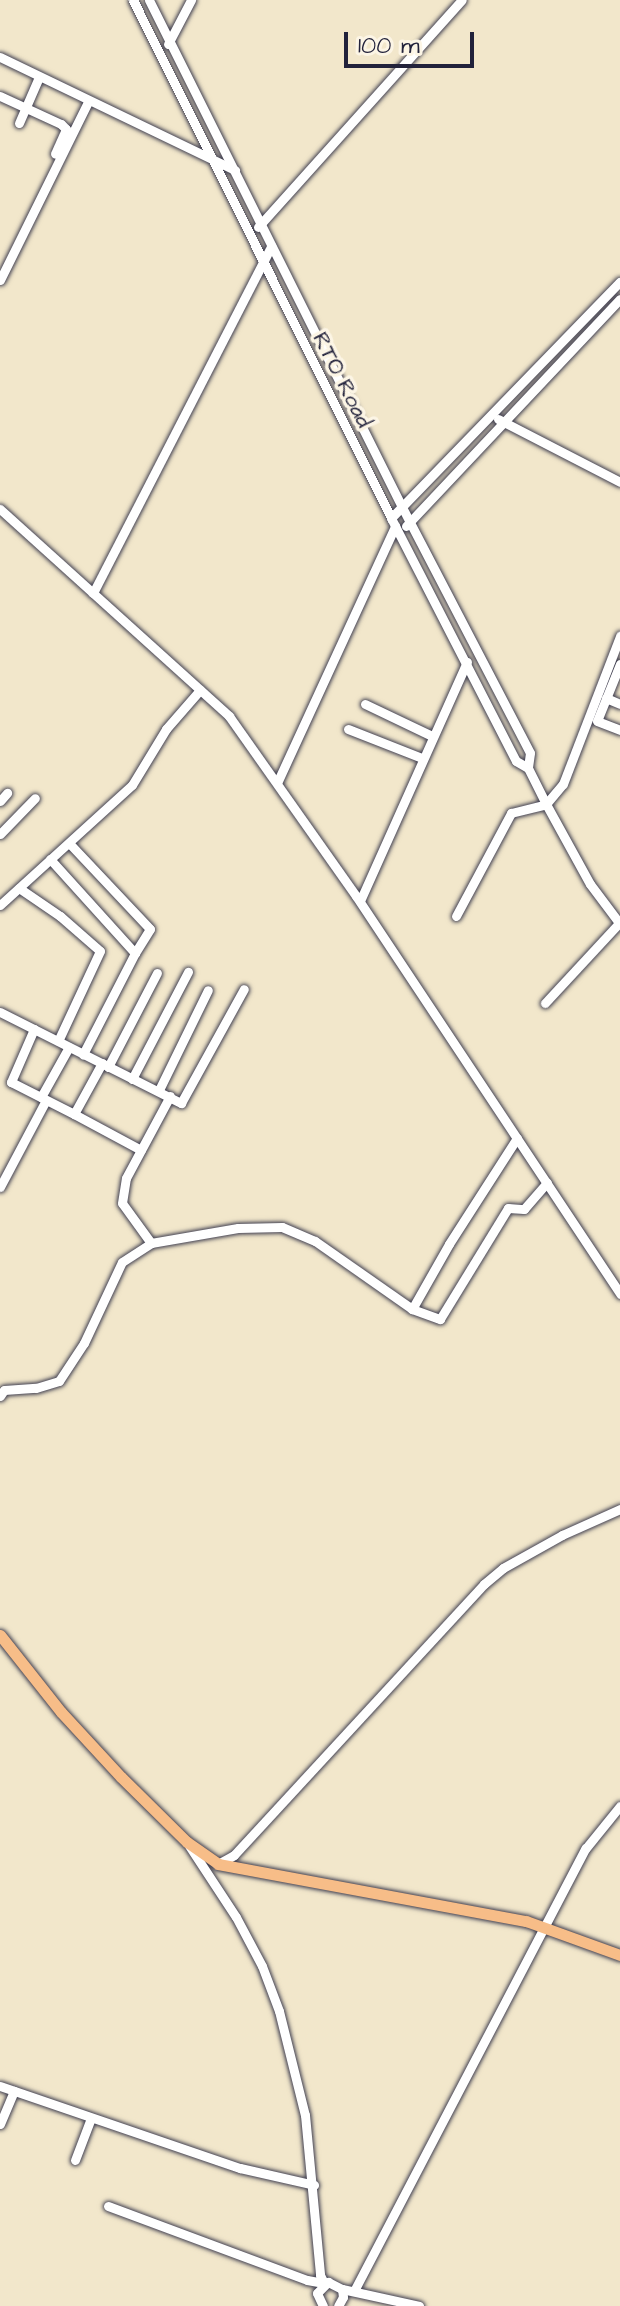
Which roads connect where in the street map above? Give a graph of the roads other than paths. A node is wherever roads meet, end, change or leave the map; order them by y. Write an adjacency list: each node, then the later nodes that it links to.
1 (133, 0): 6 (street, RTO Road)
2 (149, 0): 5 (street, RTO Road)
3 (191, 0): 5 (street)
4 (462, 0): 16 (street)
5 (170, 43): 6 (street); 15 (street, RTO Road)
6 (157, 48): 13 (street, RTO Road)
7 (0, 57): 8 (street)
8 (39, 77): 10 (street); 11 (street)
9 (0, 96): 11 (street)
10 (88, 102): 13 (street); 20 (street)
11 (25, 109): 12 (street); 14 (street)
12 (19, 123)
13 (213, 160): 15 (street); 17 (street, RTO Road)
14 (52, 162)
15 (236, 170): 16 (street, RTO Road)
16 (261, 224): 17 (street); 18 (street, RTO Road)
17 (250, 236): 19 (street, RTO Road)
18 (271, 246): 19 (street); 26 (street, RTO Road)
19 (262, 262): 29 (street, RTO Road); 30 (street)
20 (0, 280)
21 (620, 282): 23 (street)
22 (620, 299): 24 (street)
23 (491, 416): 24 (street); 26 (street)
24 (502, 422): 25 (street); 28 (street)
25 (620, 482)
26 (402, 507): 28 (street, RTO Road); 29 (street)
27 (0, 509): 30 (street)
28 (410, 522): 29 (street); 31 (street, RTO Road)
29 (395, 526): 32 (street, RTO Road); 46 (street)
30 (93, 593): 37 (street)
31 (449, 597): 32 (street); 45 (street, RTO Road)
32 (435, 603): 34 (street, RTO Road)
33 (620, 636): 48 (street)
34 (467, 662): 43 (street); 45 (street, RTO Road)
35 (620, 664): 36 (street)
36 (618, 676): 38 (street)
37 (200, 690): 46 (street); 50 (street)
38 (606, 698): 40 (street); 42 (street)
39 (365, 704): 43 (street)
40 (620, 704)
41 (348, 729): 44 (street)
42 (620, 730)
43 (432, 736): 44 (street)
44 (422, 758): 53 (street)
45 (528, 768): 48 (street, RTO Road)
46 (277, 783): 53 (street)
47 (35, 798): 49 (street)
48 (546, 804): 55 (street); 56 (street, RTO Road)
49 (0, 834)
50 (69, 843): 51 (street); 57 (street)
51 (50, 859): 52 (street); 57 (street)
52 (19, 888): 54 (street); 65 (street)
53 (360, 901): 74 (street)
54 (0, 905)
55 (456, 916)
56 (620, 924): 62 (street)
57 (135, 953): 67 (street)
58 (188, 972): 69 (street)
59 (157, 973): 68 (street)
60 (244, 989): 71 (street)
61 (208, 990): 70 (street)
62 (545, 1003)
63 (0, 1012): 64 (street)
64 (34, 1029): 65 (street); 72 (street)
65 (58, 1041): 66 (street)
66 (69, 1047): 67 (street); 72 (street)
67 (83, 1054): 68 (street)
68 (105, 1065): 69 (street); 73 (street)
69 (132, 1079): 70 (street)
70 (159, 1090): 71 (street)
71 (170, 1096): 75 (street)
72 (44, 1099): 73 (street); 76 (street)
73 (74, 1114): 75 (street)
74 (517, 1138): 77 (street); 80 (street)
75 (141, 1150): 78 (street)
76 (1, 1182)
77 (547, 1183): 79 (street); 80 (street)
78 (151, 1243): 80 (street); 81 (street)
79 (620, 1294)
80 (412, 1309)
81 (0, 1396)
82 (620, 1509): 86 (street)
83 (0, 1635): 85 (main road)
84 (620, 1806): 87 (street)
85 (187, 1842): 86 (main road); 94 (street)
86 (218, 1864): 87 (main road)
87 (544, 1927): 88 (main road); 98 (street)
88 (620, 1955)
89 (0, 2086): 90 (street)
90 (14, 2091): 91 (street); 92 (street)
91 (91, 2118): 93 (street); 94 (street)
92 (0, 2124)
93 (75, 2160)
94 (314, 2185): 96 (street)
95 (108, 2206): 96 (street)
96 (324, 2283): 97 (street); 99 (street)
97 (342, 2289): 98 (street); 100 (street)
98 (355, 2289): 101 (street)
99 (323, 2306)
100 (338, 2306)
101 (419, 2306)

